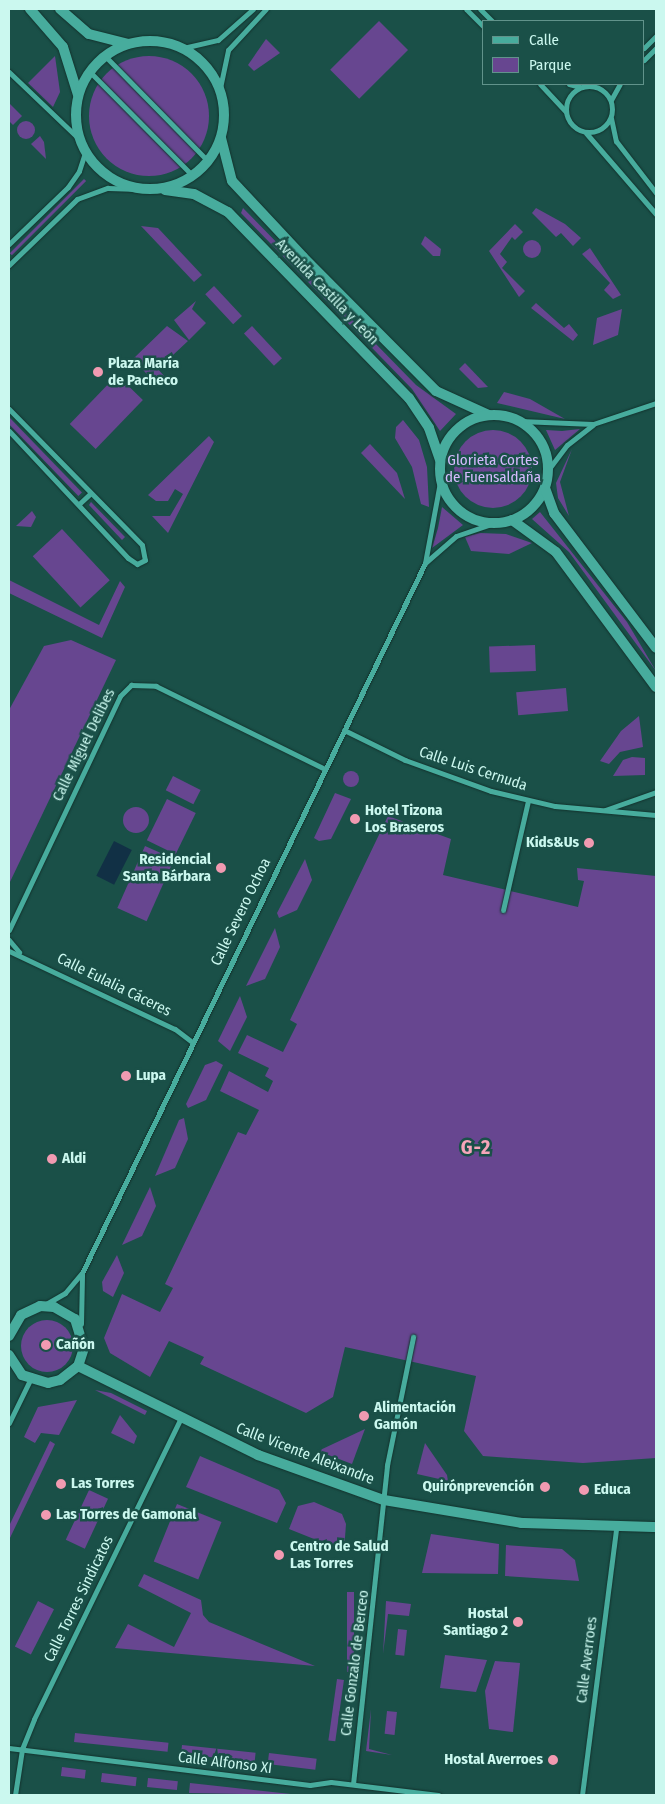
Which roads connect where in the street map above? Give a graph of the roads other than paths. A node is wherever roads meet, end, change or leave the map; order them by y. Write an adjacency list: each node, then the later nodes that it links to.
1 (30, 9): 24 (main road)
2 (60, 9): 10 (main road)
3 (253, 9): 12 (street)
4 (266, 9): 23 (street)
5 (466, 9): 8 (street)
6 (480, 9): 7 (street)
7 (491, 20)
8 (482, 25)
9 (656, 36): 11 (street)
10 (128, 44): 12 (main road); 14 (main road)
11 (645, 47)
12 (183, 48): 23 (main road)
13 (656, 48): 15 (street)
14 (105, 56): 17 (main road); 32 (street)
15 (645, 59)
16 (9, 72): 30 (street)
17 (90, 72): 24 (main road); 33 (street)
18 (541, 85): 26 (street)
19 (573, 85): 22 (street)
20 (598, 85): 22 (street); 25 (street)
21 (619, 85): 25 (street)
22 (580, 87): 26 (street)
23 (220, 88): 29 (main road)
24 (78, 95): 30 (main road)
25 (611, 100): 27 (street)
26 (566, 112): 28 (street)
27 (611, 118): 28 (street); 36 (street)
28 (586, 132): 37 (street)
29 (221, 138): 32 (main road); 42 (main road, Avenida Castilla y León)
30 (79, 139): 31 (main road)
31 (85, 152): 34 (main road); 38 (street)
32 (208, 161): 33 (main road)
33 (193, 176): 35 (main road)
34 (138, 189): 35 (main road, Avenida Castilla y León); 39 (street)
35 (156, 190): 46 (main road, Avenida Castilla y León)
36 (656, 193)
37 (656, 214)
38 (9, 244)
39 (9, 265)
40 (656, 403): 44 (street)
41 (9, 409): 50 (street)
42 (489, 415): 43 (main road); 46 (main road)
43 (520, 421): 44 (street); 47 (main road)
44 (594, 424): 47 (street)
45 (9, 431): 51 (street)
46 (440, 460): 48 (main road)
47 (548, 470): 49 (main road)
48 (440, 482): 53 (main road); 54 (street, Calle Severo Ochoa)
49 (545, 488): 52 (main road); 55 (main road)
50 (92, 493): 51 (street); 51 (street)
51 (79, 504)
52 (512, 520): 53 (main road); 56 (main road)
53 (490, 524): 54 (street, Calle Severo Ochoa)
54 (424, 563): 57 (street, Calle Severo Ochoa)
55 (656, 648)
56 (656, 687)
57 (344, 730): 58 (street, Calle Severo Ochoa); 60 (street, Calle Luis Cernuda)
58 (324, 769): 64 (street, Calle Miguel Delibes); 68 (street, Calle Severo Ochoa)
59 (656, 792): 61 (street, Calle Luis Cernuda)
60 (528, 801): 61 (street, Calle Luis Cernuda); 63 (street)
61 (600, 811): 62 (street, Calle Luis Cernuda)
62 (656, 815)
63 (503, 910)
64 (9, 930)
65 (9, 940): 67 (street, Calle Eulalia Cáceres)
66 (9, 951): 67 (street, Calle Eulalia Cáceres)
67 (22, 955): 68 (street, Calle Eulalia Cáceres)
68 (192, 1042): 69 (street, Calle Severo Ochoa)
69 (82, 1273): 70 (street, Calle Severo Ochoa); 73 (street, Calle Severo Ochoa)
70 (40, 1306): 72 (main road); 73 (main road)
71 (9, 1313): 72 (main road)
72 (21, 1315): 74 (main road)
73 (82, 1332): 77 (main road)
74 (9, 1336)
75 (413, 1337): 81 (street, Calle Gonzalo de Berceo)
76 (9, 1355): 78 (main road)
77 (78, 1366): 78 (main road); 79 (main road, Calle Vicente Aleixandre)
78 (30, 1380): 80 (street)
79 (180, 1419): 81 (main road, Calle Vicente Aleixandre); 85 (street, Calle Torres Sindicatos)
80 (9, 1423)
81 (384, 1500): 83 (main road, Calle Vicente Aleixandre); 86 (street, Calle Gonzalo de Berceo)
82 (656, 1527): 83 (main road, Calle Vicente Aleixandre)
83 (616, 1528): 89 (street, Calle Averroes)
84 (9, 1748): 85 (street, Calle Alfonso XI)
85 (22, 1749): 86 (street, Calle Alfonso XI); 87 (street, Calle Torres Sindicatos)
86 (353, 1784): 88 (street, Calle Alfonso XI)
87 (15, 1795)
88 (438, 1795)
89 (582, 1795)

